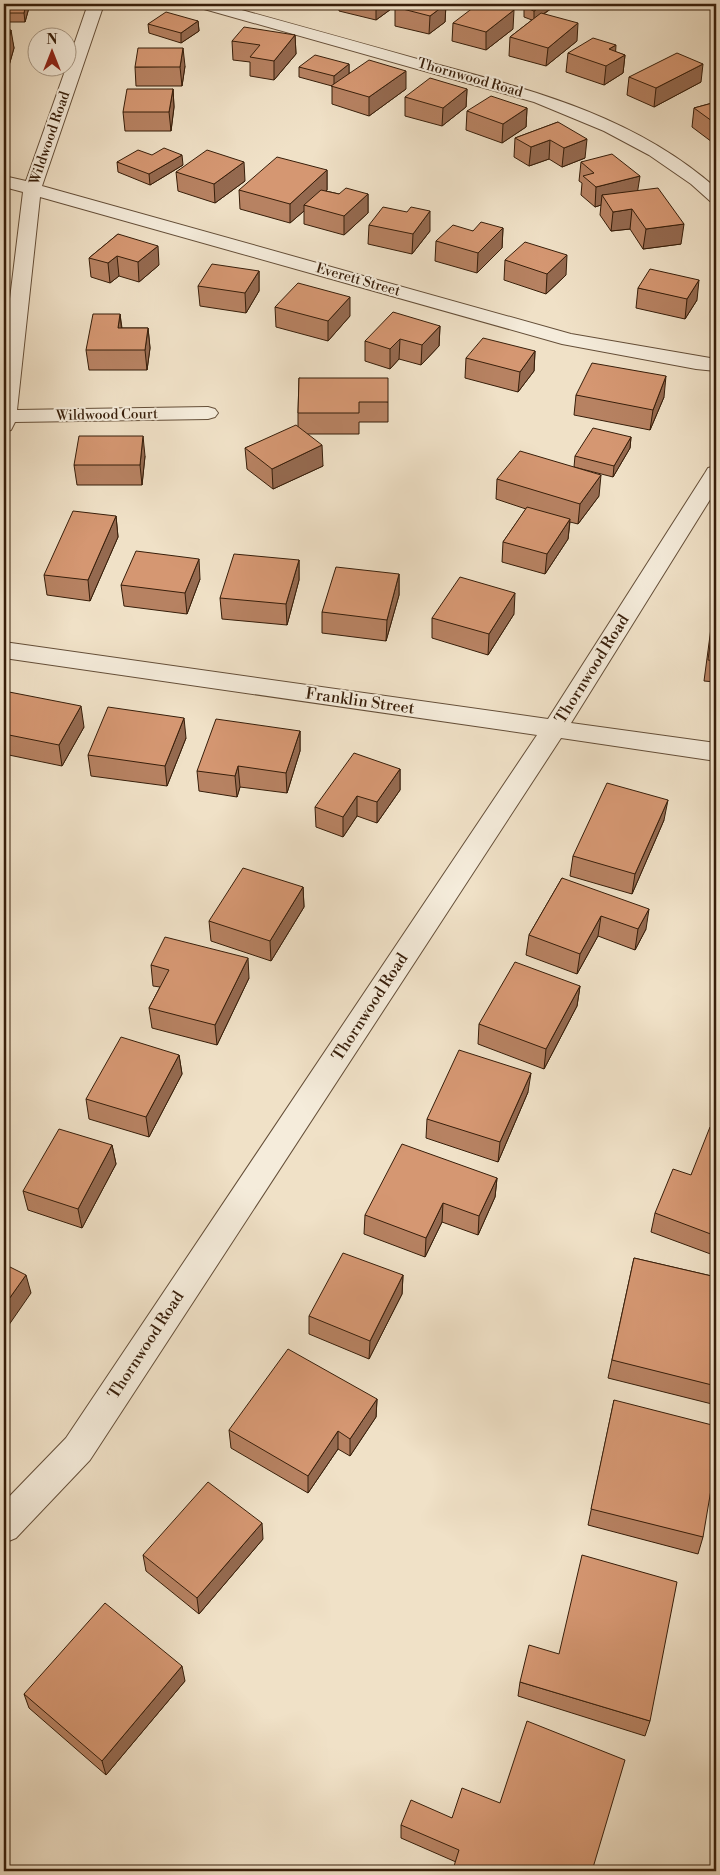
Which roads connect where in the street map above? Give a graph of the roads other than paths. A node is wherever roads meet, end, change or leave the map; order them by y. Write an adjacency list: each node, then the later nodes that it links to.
1 (96, 4): 4 (street, Wildwood Road)
2 (203, 4): 5 (street, Thornwood Road)
3 (4, 181): 4 (street, Everett Street)
4 (32, 189): 6 (street, Everett Street); 8 (street, Wildwood Road)
5 (714, 194)
6 (716, 365)
7 (208, 414): 8 (street, Wildwood Court)
8 (5, 421)
9 (716, 473): 11 (street, Thornwood Road)
10 (4, 650): 11 (street, Franklin Street)
11 (554, 729): 12 (street, Franklin Street); 13 (street, Thornwood Road)
12 (716, 752)
13 (4, 1526)

